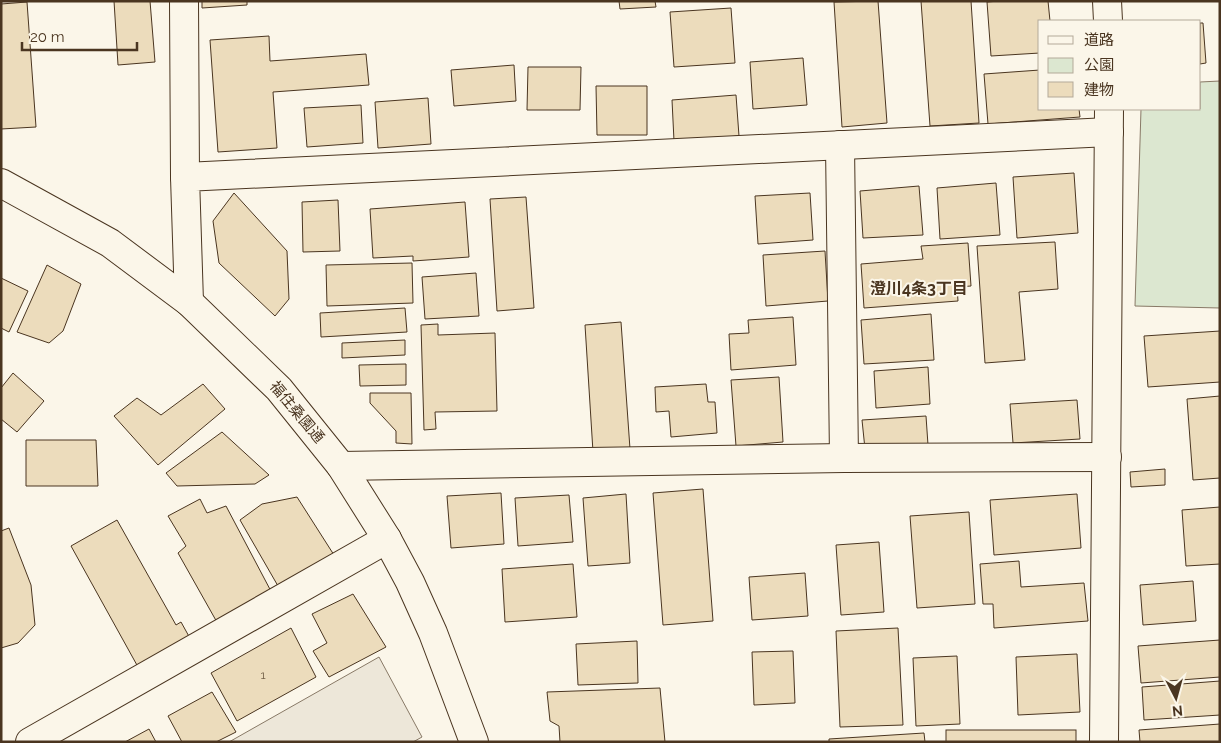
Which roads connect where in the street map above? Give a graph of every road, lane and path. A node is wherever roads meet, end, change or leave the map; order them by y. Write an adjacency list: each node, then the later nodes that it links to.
1 (184, 1): 6 (street)
2 (1107, 1): 3 (street)
3 (1108, 20)
4 (1109, 120): 5 (street); 9 (street)
5 (840, 145): 6 (street); 10 (street)
6 (185, 176): 8 (street)
7 (1, 183): 8 (street, 福住桑園通)
8 (189, 302): 11 (street, 福住桑園通)
9 (1107, 457): 10 (street); 15 (street)
10 (844, 458): 11 (street)
11 (341, 466): 12 (street, 福住桑園通)
12 (387, 539): 13 (street, 福住桑園通); 14 (street)
13 (470, 740)
14 (30, 742)
15 (1104, 742)

